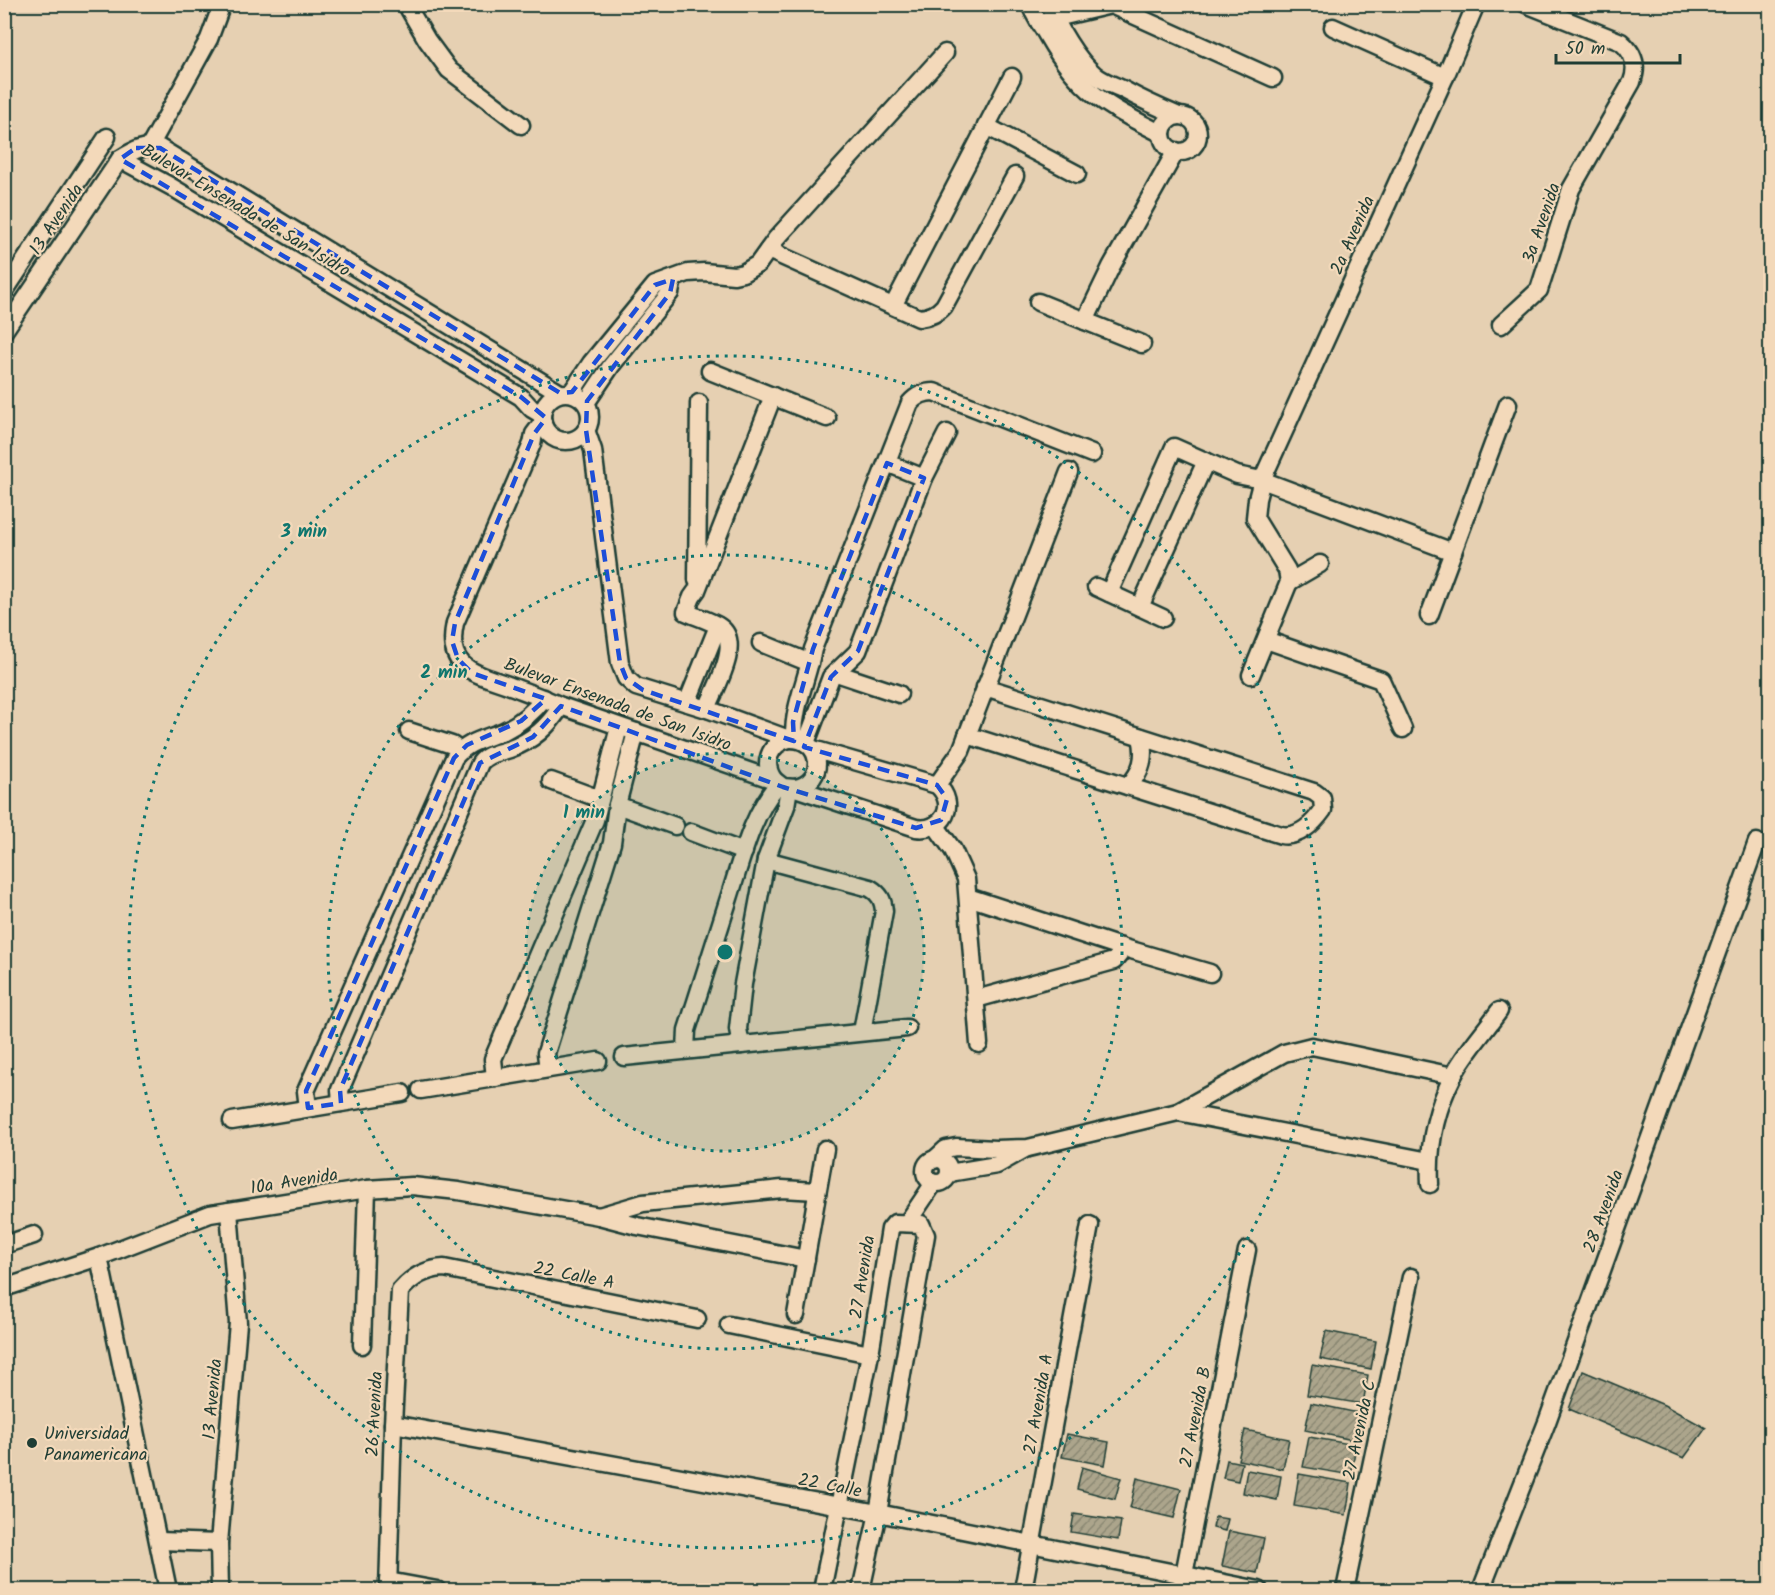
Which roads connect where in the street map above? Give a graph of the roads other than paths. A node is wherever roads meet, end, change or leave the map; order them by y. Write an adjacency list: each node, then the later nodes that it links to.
1 (222, 4): 17 (street)
2 (406, 4): 13 (street)
3 (1030, 4): 6 (street)
4 (1476, 4): 10 (street, 2a Avenida)
5 (1526, 4): 30 (street, 3a Avenida)
6 (1048, 15): 11 (street); 12 (street); 15 (street)
7 (1333, 27): 10 (street)
8 (945, 53): 24 (street)
9 (1012, 77): 14 (street)
10 (1445, 77): 48 (street, 2a Avenida)
11 (1273, 78)
12 (1179, 116): 15 (street); 18 (street)
13 (521, 125)
14 (986, 126): 21 (street); 28 (street)
15 (1162, 134): 18 (street)
16 (107, 136): 26 (street)
17 (150, 146): 19 (street, Bulevar Ensenada de San Isidro); 20 (street, Bulevar Ensenada de San Isidro)
18 (1176, 151): 29 (street)
19 (120, 159): 23 (street, Bulevar Ensenada de San Isidro); 31 (street, 13 Avenida)
20 (183, 162): 23 (street); 34 (street, Bulevar Ensenada de San Isidro)
21 (1077, 174)
22 (1015, 176): 28 (street)
23 (170, 186): 40 (street, Bulevar Ensenada de San Isidro)
24 (768, 250): 25 (street); 28 (street)
25 (673, 279): 34 (street); 36 (street)
26 (4, 292)
27 (1038, 302): 29 (street)
28 (893, 306)
29 (1085, 321): 32 (street)
30 (1501, 325)
31 (4, 331)
32 (1142, 344)
33 (710, 370): 35 (street)
34 (566, 393): 36 (street); 40 (street)
35 (772, 396): 39 (street); 52 (street)
36 (586, 402): 41 (street)
37 (699, 403): 52 (street)
38 (1508, 404): 49 (street)
39 (827, 418)
40 (542, 419): 41 (street); 64 (street, Bulevar Ensenada de San Isidro)
41 (586, 430): 65 (street, Bulevar Ensenada de San Isidro)
42 (946, 433): 47 (street)
43 (1092, 453): 45 (street)
44 (1206, 461): 48 (street); 53 (street); 53 (street)
45 (887, 463): 47 (street); 59 (street)
46 (1069, 472): 62 (street)
47 (924, 478): 60 (street)
48 (1262, 480): 49 (street); 51 (street, 2a Avenida)
49 (1453, 552): 54 (street)
50 (1320, 564): 51 (street)
51 (1290, 582): 57 (street)
52 (697, 590): 56 (street)
53 (1140, 607): 55 (street)
54 (1429, 616)
55 (1163, 618)
56 (718, 626): 65 (street); 67 (street)
57 (1266, 640): 61 (street); 69 (street)
58 (762, 643): 59 (street)
59 (810, 663): 74 (street)
60 (836, 673): 63 (street); 74 (street)
61 (1251, 675)
62 (985, 687): 72 (street); 73 (street)
63 (899, 694)
64 (544, 698): 66 (street, Bulevar Ensenada de San Isidro); 75 (street)
65 (687, 703): 67 (street, Bulevar Ensenada de San Isidro)
66 (561, 706): 68 (street, Bulevar Ensenada de San Isidro); 103 (street)
67 (707, 709): 74 (street, Bulevar Ensenada de San Isidro)
68 (620, 727): 71 (street, Bulevar Ensenada de San Isidro); 80 (street)
69 (1403, 729)
70 (409, 731): 75 (street)
71 (636, 732): 77 (street, Bulevar Ensenada de San Isidro); 81 (street)
72 (967, 735): 78 (street); 79 (street)
73 (1141, 737): 79 (street); 79 (street)
74 (800, 743): 77 (street); 77 (street); 78 (street, Bulevar Ensenada de San Isidro)
75 (460, 751): 104 (street)
76 (551, 781): 80 (street)
77 (784, 785): 82 (street, Bulevar Ensenada de San Isidro); 84 (street); 85 (street)
78 (937, 785): 82 (street)
79 (1128, 786)
80 (600, 799): 100 (street)
81 (617, 805): 84 (street); 98 (street)
82 (935, 825): 86 (street)
83 (1757, 842): 149 (street, 28 Avenida)
84 (744, 852): 95 (street)
85 (766, 860): 92 (street); 94 (street)
86 (968, 897): 87 (street); 89 (street)
87 (1121, 947): 88 (street); 89 (street)
88 (1210, 973)
89 (975, 999): 93 (street)
90 (1499, 1011): 99 (street)
91 (907, 1028): 92 (street)
92 (862, 1032): 94 (street)
93 (979, 1044)
94 (741, 1045): 95 (street)
95 (686, 1050): 96 (street)
96 (624, 1057)
97 (598, 1061): 98 (street)
98 (548, 1069): 100 (street)
99 (1453, 1076): 105 (street); 110 (street)
100 (495, 1078): 101 (street)
101 (421, 1090)
102 (402, 1093): 103 (street)
103 (341, 1103): 104 (street)
104 (308, 1108): 106 (street)
105 (1178, 1112): 107 (street); 110 (street)
106 (232, 1121)
107 (1028, 1148): 109 (street); 111 (street)
108 (825, 1149): 115 (street)
109 (934, 1160): 111 (street); 112 (street)
110 (1429, 1161): 113 (street)
111 (949, 1173): 112 (street)
112 (934, 1183): 118 (street)
113 (1430, 1184)
114 (367, 1189): 116 (street, 10a Avenida); 117 (street, 10a Avenida); 131 (street)
115 (817, 1191): 117 (street, 10a Avenida); 124 (street)
116 (229, 1211): 123 (street, 10a Avenida); 137 (street, 13 Avenida)
117 (599, 1216): 124 (street, 10a Avenida)
118 (907, 1223): 132 (street, 27 Avenida); 135 (street)
119 (1090, 1224): 138 (street, 27 Avenida A)
120 (34, 1235): 121 (street)
121 (4, 1245)
122 (1247, 1250): 139 (street, 27 Avenida B)
123 (99, 1257): 127 (street, 10a Avenida); 136 (street)
124 (806, 1259): 128 (street)
125 (444, 1268): 129 (street, 22 Calle A); 133 (street, 26 Avenida)
126 (1411, 1277): 148 (street, 27 Avenida C)
127 (4, 1288)
128 (796, 1315)
129 (697, 1319)
130 (729, 1325): 132 (street)
131 (362, 1345)
132 (870, 1354): 134 (street, 27 Avenida)
133 (393, 1424): 134 (street, 22 Calle); 140 (street, 26 Avenida)
134 (840, 1506): 135 (street, 22 Calle); 144 (street, 27 Avenida)
135 (878, 1513): 138 (street, 22 Calle); 145 (street)
136 (159, 1541): 137 (street); 141 (street)
137 (219, 1543): 142 (street, 13 Avenida)
138 (1032, 1543): 139 (street, 22 Calle); 146 (street, 27 Avenida A)
139 (1182, 1583): 147 (street, 22 Calle)
140 (388, 1586): 143 (street)
141 (168, 1590)
142 (220, 1590)
143 (437, 1590)
144 (822, 1590)
145 (861, 1590)
146 (1023, 1590)
147 (1258, 1590)
148 (1345, 1590)
149 (1481, 1590)

